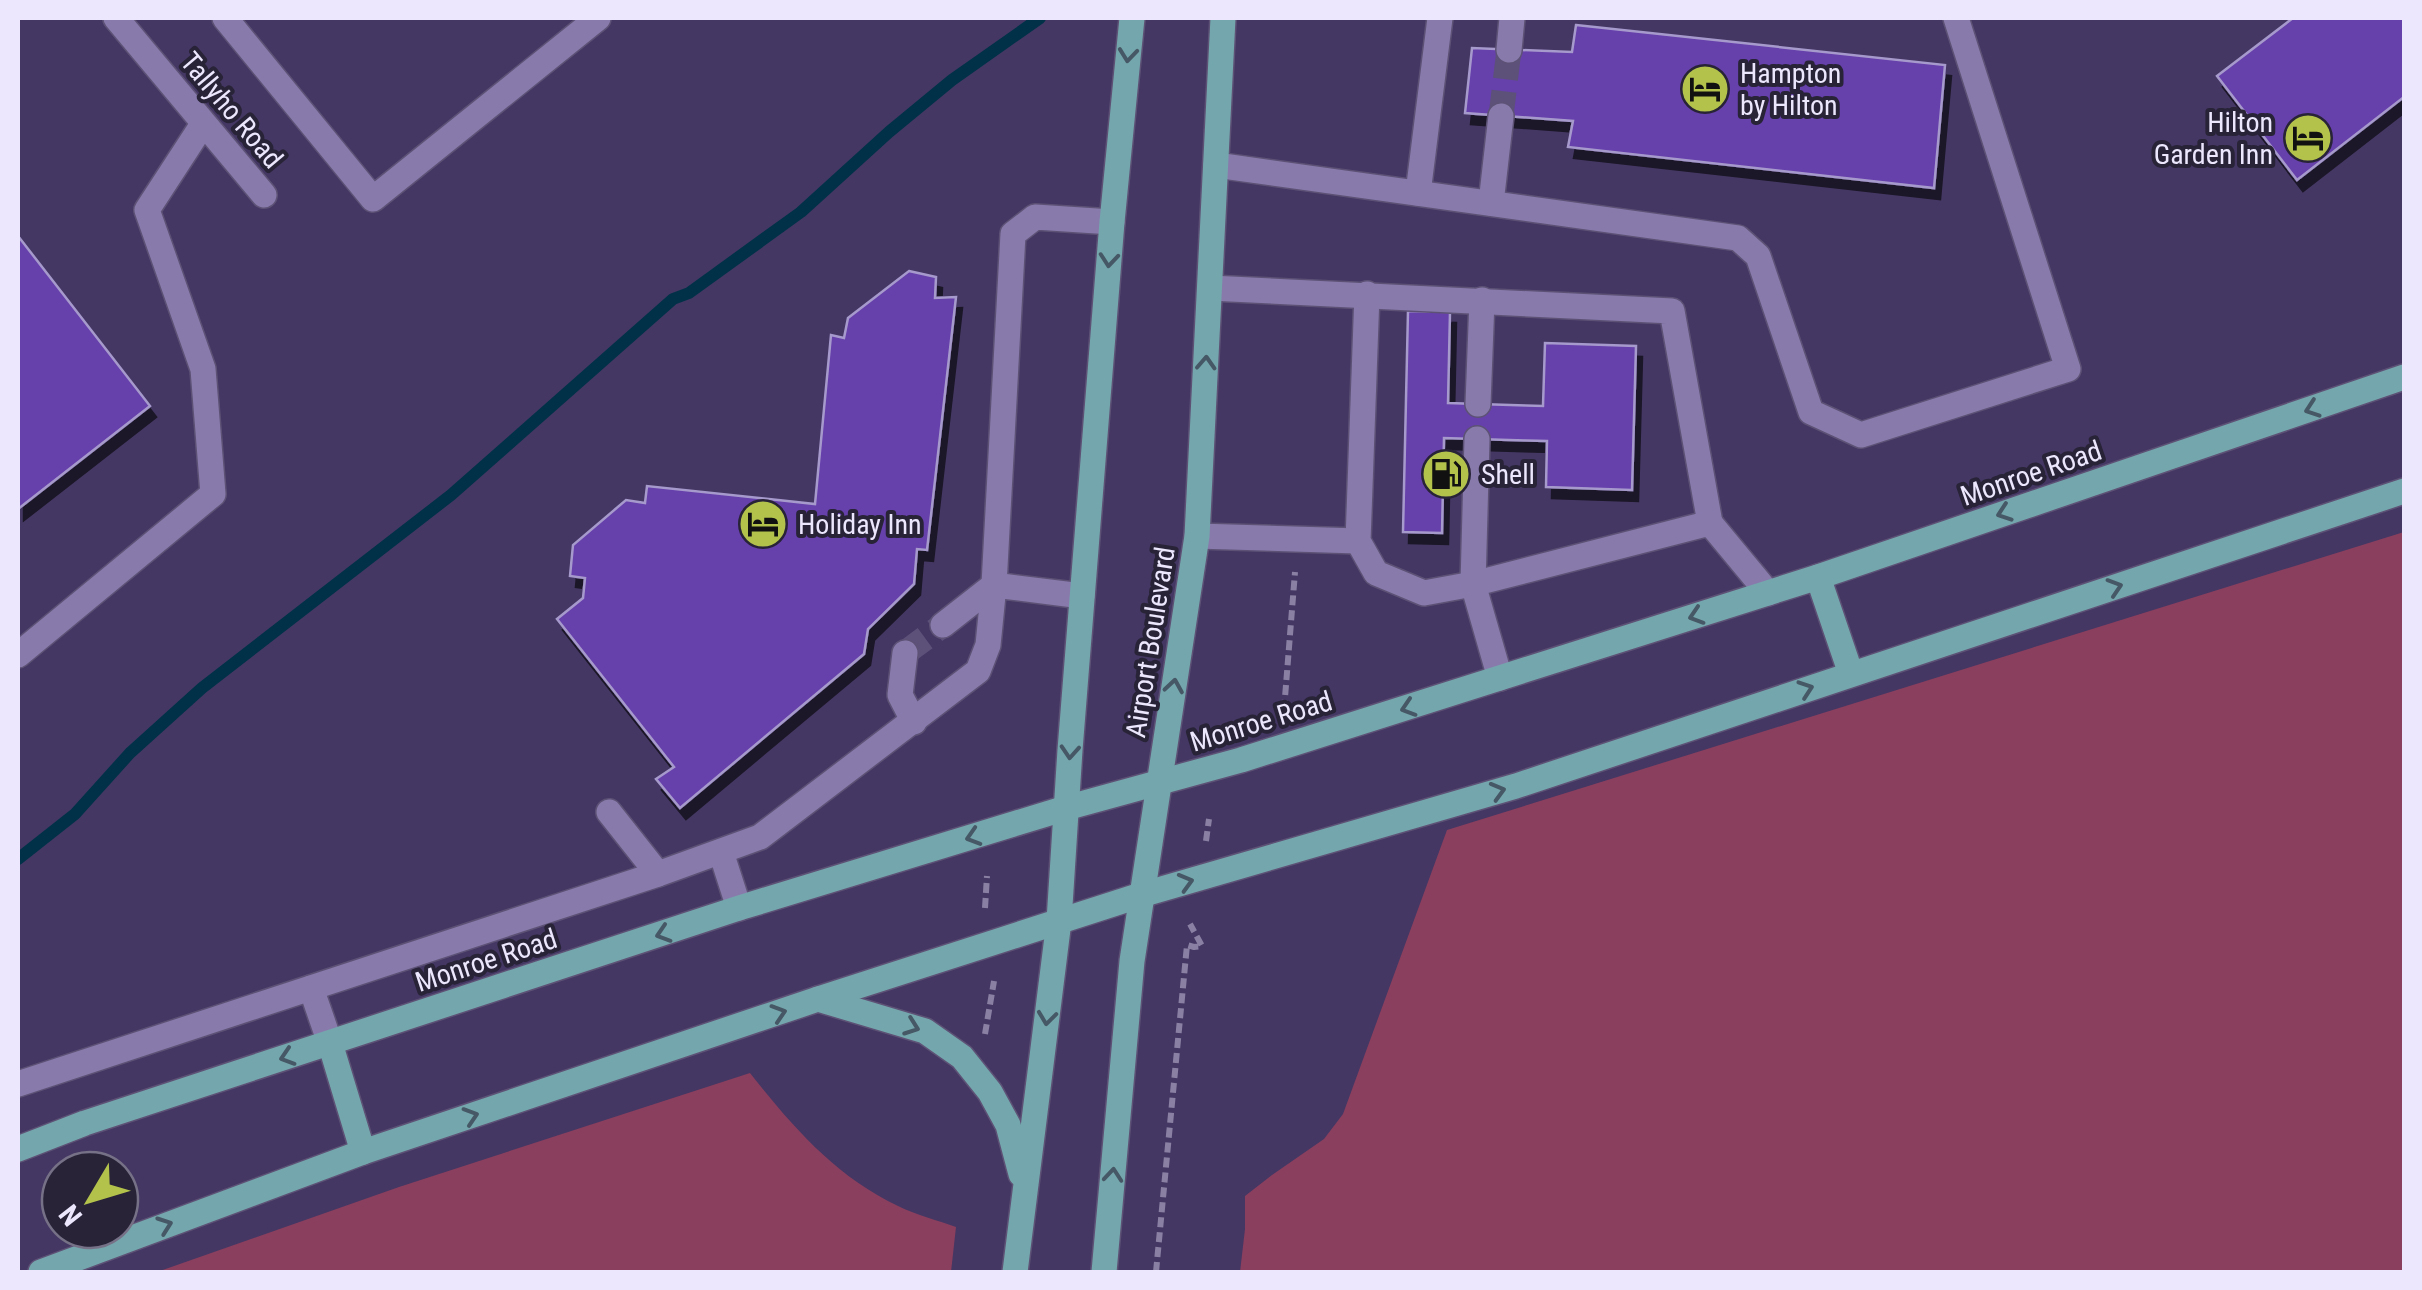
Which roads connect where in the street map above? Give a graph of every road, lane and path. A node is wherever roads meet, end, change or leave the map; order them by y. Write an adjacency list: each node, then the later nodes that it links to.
1 (116, 18): 11 (street, Tallyho Road)
2 (225, 18): 3 (street)
3 (598, 18)
4 (1132, 18): 16 (main road, one-way to 16)
5 (1440, 18): 13 (street)
6 (1512, 18): 9 (street)
7 (1956, 18): 15 (street)
8 (1223, 22): 12 (main road, Airport Boulevard)
9 (1509, 50)
10 (1502, 116): 15 (street)
11 (203, 124): 14 (street, Tallyho Road); 35 (street)
12 (1216, 165): 13 (street); 17 (main road, Airport Boulevard)
13 (1418, 194): 15 (street)
14 (264, 195)
15 (1491, 204)
16 (1112, 222): 30 (street); 32 (main road, one-way to 32)
17 (1210, 288): 18 (street); 25 (main road, Airport Boulevard, one-way to 17)
18 (1367, 294): 19 (street); 26 (street)
19 (1482, 300): 21 (street); 24 (street)
20 (2404, 378): 28 (main road, Monroe Road, one-way to 28)
21 (1478, 404)
22 (1477, 439): 29 (street)
23 (2404, 491): 36 (main road, one-way to 23)
24 (1710, 523): 29 (street); 31 (street)
25 (1197, 536): 26 (street); 40 (main road, Airport Boulevard, one-way to 25)
26 (1358, 541): 29 (street)
27 (1295, 568): 38 (path)
28 (1818, 576): 31 (main road, Monroe Road); 36 (main road)
29 (1474, 584): 37 (street)
30 (994, 586): 32 (street); 33 (street); 39 (street)
31 (1768, 593): 37 (main road, Monroe Road, one-way to 37)
32 (1082, 596): 41 (main road, one-way to 41)
33 (943, 625)
34 (905, 654): 39 (street)
35 (18, 655)
36 (1851, 674): 48 (main road, one-way to 36)
37 (1500, 678): 40 (main road, Monroe Road, one-way to 40)
38 (1284, 710)
39 (914, 722): 44 (street)
40 (1159, 783): 41 (main road, Monroe Road); 48 (main road, Airport Boulevard)
41 (1066, 808): 49 (main road, Monroe Road, one-way to 49); 51 (main road)
42 (609, 812): 46 (street)
43 (1210, 819): 45 (path)
44 (721, 852): 46 (street); 49 (street)
45 (1204, 852)
46 (658, 874): 54 (street)
47 (987, 876): 50 (path)
48 (1141, 895): 51 (main road); 64 (main road, Airport Boulevard, one-way to 48)
49 (739, 908): 57 (main road, Monroe Road, one-way to 57)
50 (985, 908)
51 (1059, 921): 55 (main road); 61 (main road, one-way to 61)
52 (1190, 924): 65 (path)
53 (994, 981): 56 (path)
54 (312, 988): 57 (street); 58 (street)
55 (818, 1000): 60 (main road, one-way to 55); 61 (main road, one-way to 61)
56 (984, 1036)
57 (330, 1043): 59 (main road, Monroe Road, one-way to 59); 60 (main road)
58 (18, 1084)
59 (19, 1141)
60 (363, 1152): 62 (main road, one-way to 60)
61 (1024, 1188): 63 (main road)
62 (41, 1272)
63 (1015, 1272)
64 (1104, 1272)
65 (1156, 1272)

